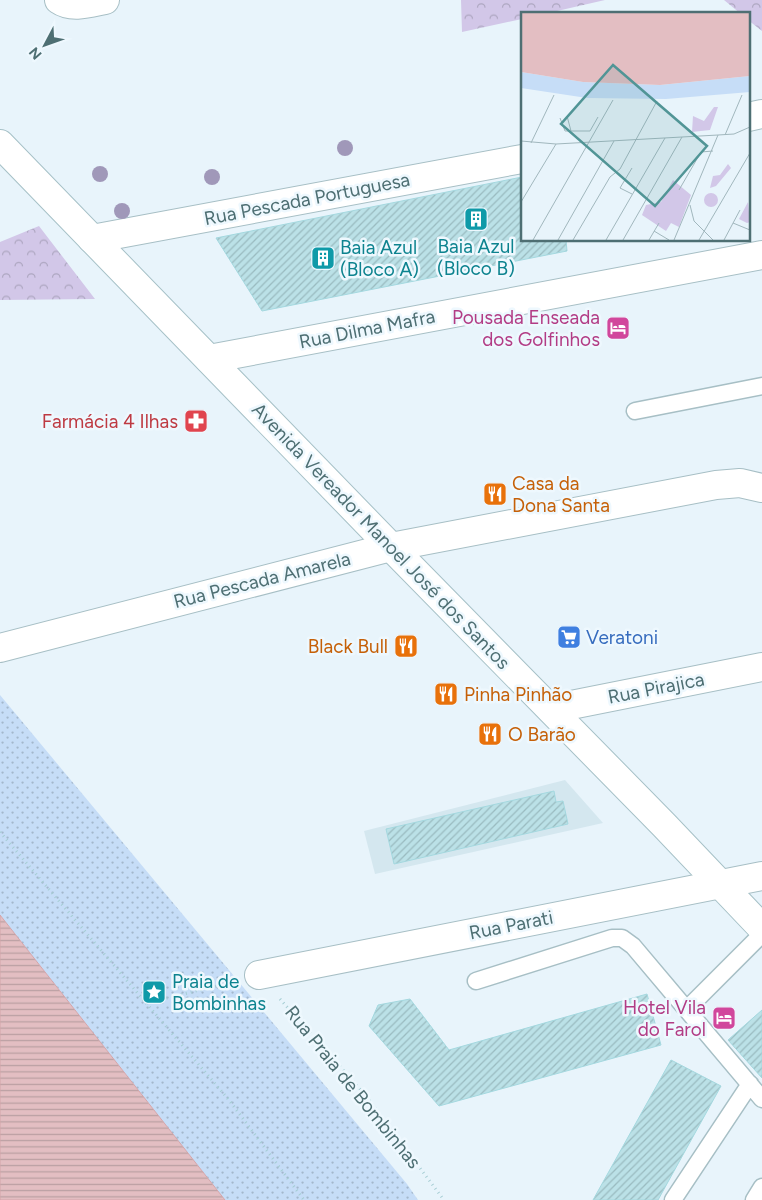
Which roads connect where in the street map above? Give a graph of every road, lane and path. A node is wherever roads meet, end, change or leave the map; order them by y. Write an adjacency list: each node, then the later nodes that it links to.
1 (58, 0): 2 (street)
2 (105, 0)
3 (0, 144): 5 (street, Avenida Vereador Manoel José dos Santos)
4 (521, 159): 5 (street, Rua Pescada Portuguesa)
5 (92, 239): 7 (street, Avenida Vereador Manoel José dos Santos)
6 (762, 255): 7 (street, Rua Dilma Mafra)
7 (208, 359): 11 (street, Avenida Vereador Manoel José dos Santos)
8 (762, 386): 9 (lane)
9 (635, 411)
10 (762, 488): 11 (street, Rua Pescada Amarela)
11 (391, 547): 12 (street, Rua Pescada Amarela); 14 (street, Avenida Vereador Manoel José dos Santos)
12 (0, 648)
13 (762, 667): 14 (street, Rua Pirajica)
14 (551, 709): 17 (street, Avenida Vereador Manoel José dos Santos)
15 (0, 832): 22 (path)
16 (762, 876): 17 (street, Rua Parati)
17 (721, 884): 18 (street, Avenida Vereador Manoel José dos Santos); 20 (street, Rua Parati)
18 (762, 928)
19 (762, 934): 23 (lane)
20 (259, 975): 22 (path); 28 (path, Rua Praia de Bombinhas)
21 (476, 981): 23 (lane)
22 (146, 1003): 27 (path)
23 (687, 1009): 24 (lane)
24 (750, 1084): 25 (lane); 29 (lane)
25 (762, 1099)
26 (762, 1187): 30 (lane)
27 (304, 1200)
28 (444, 1200)
29 (673, 1200)
30 (754, 1200)

